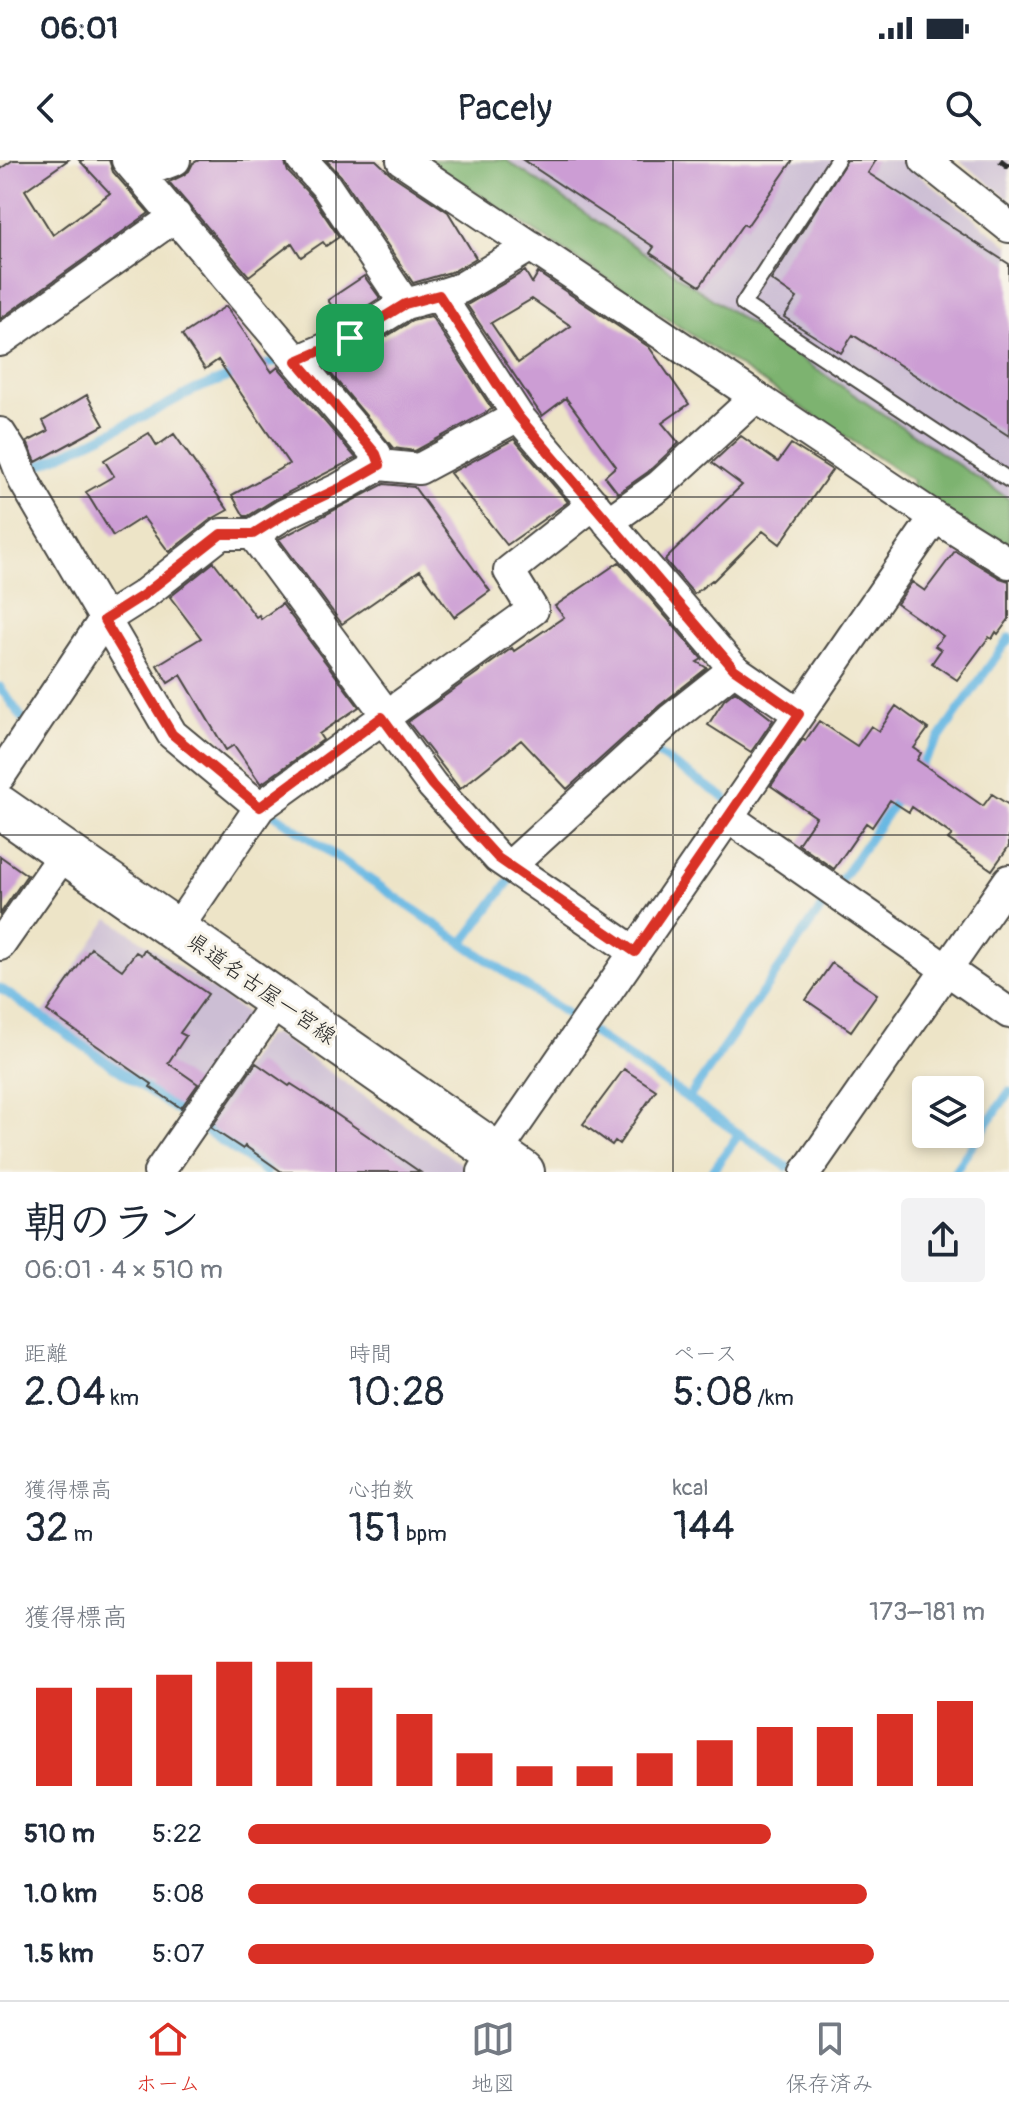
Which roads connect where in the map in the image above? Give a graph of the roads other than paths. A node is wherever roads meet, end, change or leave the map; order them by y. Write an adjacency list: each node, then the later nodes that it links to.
1 (175, 160): 6 (street)
2 (302, 160): 11 (street)
3 (402, 160): 9 (street)
4 (837, 160): 18 (lane)
5 (925, 160): 8 (street)
6 (134, 167): 7 (street)
7 (176, 216): 12 (street); 13 (street)
8 (1009, 227)
9 (531, 246): 10 (street); 14 (street)
10 (439, 295): 11 (street); 15 (street)
11 (405, 304): 13 (street)
12 (0, 341)
13 (297, 361): 17 (street)
14 (756, 397): 20 (street); 21 (street)
15 (518, 416): 17 (street); 20 (street)
16 (0, 433): 19 (street)
17 (380, 465): 22 (street)
18 (1009, 480)
19 (12, 487): 24 (street)
20 (601, 513): 25 (street); 27 (street)
21 (935, 517): 23 (street); 26 (street)
22 (253, 534): 24 (street); 27 (street)
23 (1009, 563)
24 (104, 620): 28 (street); 30 (street)
25 (734, 669): 26 (street); 33 (street)
26 (799, 714): 31 (street)
27 (384, 716): 30 (street); 33 (street)
28 (0, 776)
29 (0, 807): 32 (main road, 県道名古屋一宮線)
30 (260, 807): 35 (street)
31 (728, 817): 37 (street); 38 (street)
32 (65, 852): 35 (main road, 県道名古屋一宮線); 36 (street)
33 (510, 866): 37 (street)
34 (1009, 880): 38 (street)
35 (177, 929): 39 (main road, 県道名古屋一宮線)
36 (0, 945)
37 (635, 952): 41 (street)
38 (947, 969): 40 (street); 43 (street)
39 (278, 999): 41 (main road, 県道名古屋一宮線); 42 (street)
40 (1009, 1013)
41 (500, 1166)
42 (159, 1172)
43 (806, 1172)

